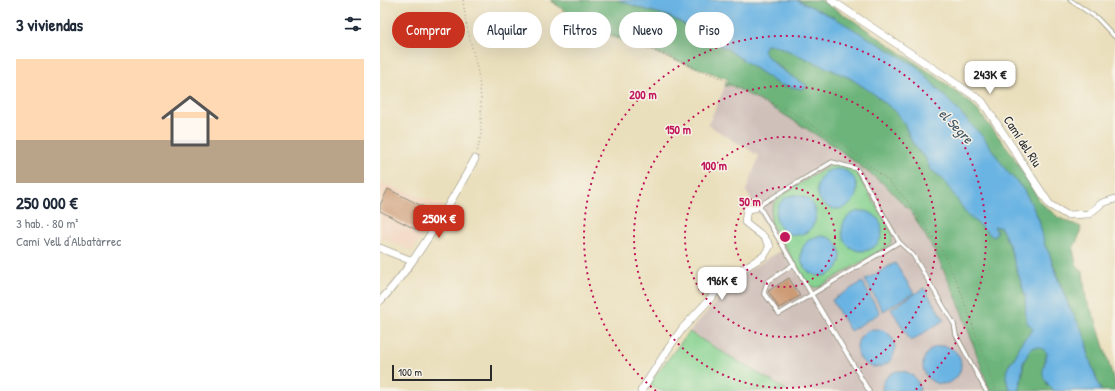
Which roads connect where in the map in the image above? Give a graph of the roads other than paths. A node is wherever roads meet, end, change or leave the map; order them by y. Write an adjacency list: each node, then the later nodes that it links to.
1 (831, 0): 5 (street, Camí del Riu)
2 (1070, 0): 3 (lane)
3 (1115, 37)
4 (475, 159): 9 (street)
5 (1115, 199)
6 (757, 207): 7 (lane); 10 (lane); 13 (street)
7 (899, 242): 11 (lane); 15 (lane)
8 (380, 248): 9 (street)
9 (412, 261): 12 (street)
10 (794, 264): 11 (lane); 11 (lane)
11 (812, 294): 14 (lane)
12 (380, 301)
13 (641, 391)
14 (869, 391)
15 (986, 391)

